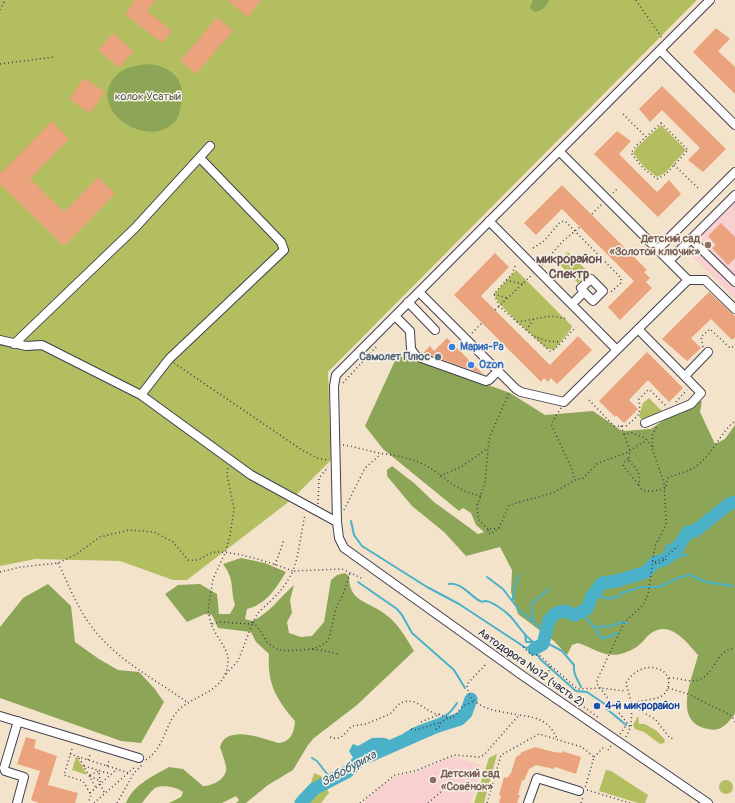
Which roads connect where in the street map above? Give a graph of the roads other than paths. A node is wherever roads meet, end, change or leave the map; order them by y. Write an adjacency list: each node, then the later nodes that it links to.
1 (710, 0): 2 (street)
2 (663, 47): 3 (street); 5 (street)
3 (735, 125)
4 (210, 146): 6 (street)
5 (559, 151): 9 (street); 11 (street)
6 (200, 158): 24 (street); 29 (street)
7 (734, 176): 11 (street)
8 (735, 195): 10 (street)
9 (489, 222): 15 (street); 18 (street)
10 (691, 239): 12 (street); 14 (street)
11 (658, 249): 12 (street)
12 (669, 261): 13 (street)
13 (688, 280): 19 (street); 21 (street)
14 (735, 282)
15 (419, 292): 17 (street); 27 (street)
16 (584, 292): 18 (street)
17 (408, 302): 20 (street); 22 (street)
18 (572, 304): 25 (street)
19 (735, 309)
20 (395, 316): 27 (street); 31 (street)
21 (638, 329): 25 (street); 28 (street)
22 (435, 330)
23 (0, 340): 24 (street)
24 (14, 344): 29 (street)
25 (617, 350): 27 (street)
26 (708, 352): 28 (street)
27 (498, 371)
28 (685, 376): 30 (street)
29 (141, 395): 31 (street)
30 (645, 423)
31 (340, 515): 38 (street, Автодорога №12 (часть 2))
32 (0, 716): 33 (street)
33 (18, 721): 34 (street); 36 (street)
34 (139, 758)
35 (579, 790): 37 (street)
36 (17, 803)
37 (528, 803)
38 (708, 803)

